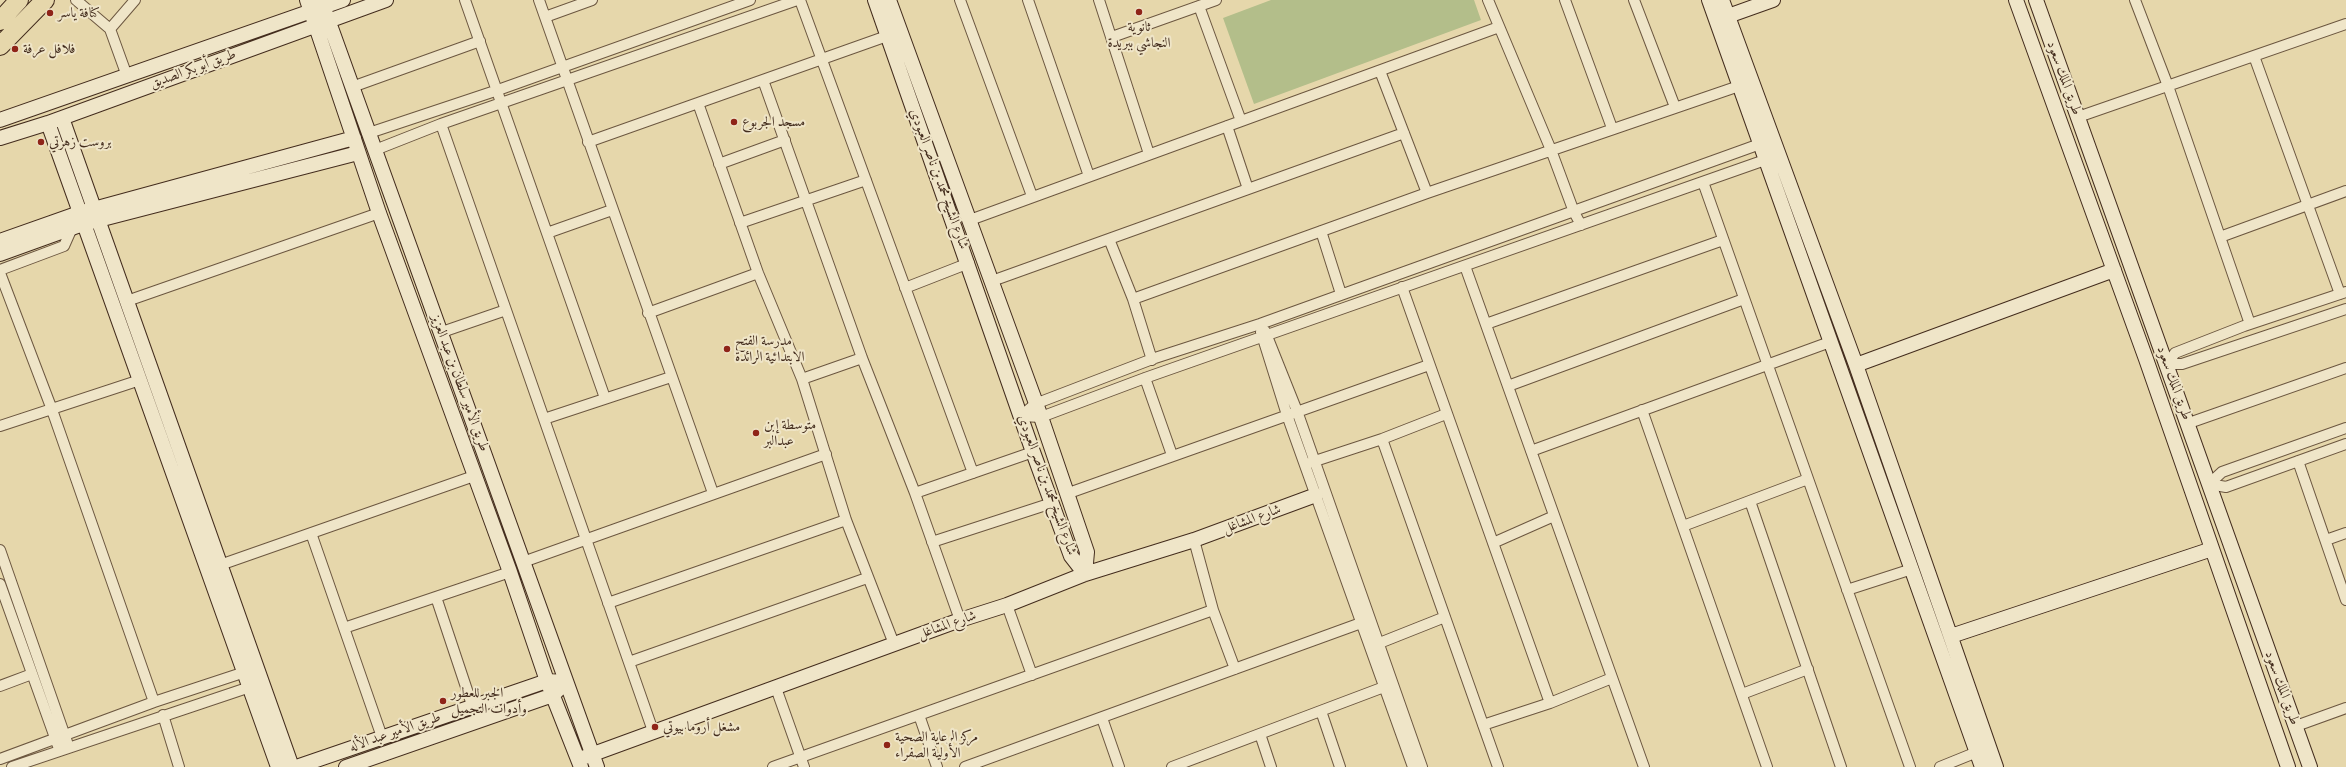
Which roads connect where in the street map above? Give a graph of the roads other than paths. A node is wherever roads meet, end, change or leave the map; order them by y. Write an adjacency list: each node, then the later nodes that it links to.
1 (19, 0): 32 (highway)
2 (45, 0): 41 (highway)
3 (76, 0): 37 (street)
4 (135, 0): 37 (street)
5 (343, 0): 28 (street, طريق أبو بكر الصديق)
6 (386, 0): 33 (street, طريق أبو بكر الصديق)
7 (465, 0): 40 (street)
8 (539, 0): 30 (street)
9 (592, 0): 30 (street)
10 (750, 0): 44 (street)
11 (797, 0): 48 (street)
12 (800, 0): 43 (street)
13 (875, 0): 38 (street, شارع الشيخ محمد بن ناصر العبودي)
14 (889, 0): 91 (street, شارع الشيخ محمد بن ناصر العبودي)
15 (960, 0): 84 (street)
16 (1028, 0): 78 (street)
17 (1099, 0): 39 (street)
18 (1216, 0): 29 (street)
19 (1488, 0): 36 (street)
20 (1565, 0): 63 (street)
21 (1634, 0): 55 (street)
22 (1709, 0): 49 (street)
23 (1722, 0): 31 (street)
24 (1773, 0): 31 (street)
25 (2016, 0): 105 (street, طريق الملك سعود)
26 (2036, 0): 56 (street, طريق الملك سعود)
27 (2135, 0): 50 (street)
28 (316, 5): 33 (street, طريق الأمير سلطان بن عبد العزيز); 35 (street, طريق الأمير سلطان بن عبد العزيز); 46 (street, طريق أبو بكر الصديق)
29 (1199, 6): 39 (street); 59 (street)
30 (545, 16): 44 (street)
31 (1728, 16): 71 (street)
32 (0, 21)
33 (329, 21): 35 (street, طريق أبو بكر الصديق); 51 (street, طريق الأمير سلطان بن عبد العزيز)
34 (2346, 24): 42 (street)
35 (315, 26): 57 (street, طريق أبو بكر الصديق); 67 (street, طريق الأمير سلطان بن عبد العزيز)
36 (1499, 28): 45 (street); 73 (street)
37 (110, 29): 46 (street)
38 (887, 36): 43 (street); 102 (street, شارع الشيخ محمد بن ناصر العبودي)
39 (1112, 37): 75 (street)
40 (480, 41): 51 (street); 52 (street)
41 (0, 46)
42 (2254, 56): 50 (street); 86 (street)
43 (822, 60): 47 (street); 79 (street)
44 (562, 67): 48 (street); 52 (street)
45 (1380, 71): 59 (street); 65 (street)
46 (127, 76): 58 (street, طريق أبو بكر الصديق)
47 (763, 80): 54 (street); 68 (street)
48 (566, 81): 53 (street); 69 (street)
49 (1739, 86): 55 (street); 70 (street)
50 (2168, 86): 56 (street); 97 (street)
51 (352, 87): 64 (street, طريق الأمير سلطان بن عبد العزيز)
52 (498, 90): 53 (street); 64 (street)
53 (502, 103): 61 (street); 96 (street)
54 (698, 103): 69 (street); 77 (street)
55 (1674, 107): 63 (street)
56 (2078, 117): 126 (street, طريق الملك سعود)
57 (62, 118): 60 (street, طريق أبو بكر الصديق); 90 (street)
58 (0, 120)
59 (1241, 121): 62 (street)
60 (48, 123): 66 (street, طريق أبو بكر الصديق); 92 (street)
61 (441, 124): 72 (street); 117 (street)
62 (1228, 126): 75 (street); 81 (street)
63 (1612, 128): 73 (street)
64 (369, 133): 72 (street, طريق الأمير سلطان بن عبد العزيز)
65 (1404, 133): 81 (street); 83 (street)
66 (0, 138)
67 (354, 138): 74 (street, طريق الأمير سلطان بن عبد العزيز); 90 (street)
68 (785, 140): 77 (street); 85 (street)
69 (588, 142): 87 (street)
70 (1760, 144): 71 (street); 76 (street); 88 (street)
71 (1777, 145): 76 (street); 131 (street)
72 (375, 150): 122 (street, طريق الأمير سلطان بن عبد العزيز)
73 (1551, 150): 83 (street); 88 (street)
74 (358, 153): 89 (street, طريق الأمير سلطان بن عبد العزيز); 90 (street)
75 (1149, 154): 78 (street)
76 (1765, 160): 80 (street); 124 (street)
77 (719, 164): 93 (street)
78 (1089, 176): 84 (street)
79 (866, 180): 85 (street); 110 (street)
80 (1703, 182): 94 (street); 99 (street)
81 (1248, 189): 98 (street)
82 (2346, 191): 86 (street)
83 (1427, 193): 95 (street)
84 (1032, 196): 91 (street)
85 (807, 202): 93 (street); 125 (street)
86 (2309, 204): 97 (street); 111 (street)
87 (612, 210): 96 (street); 118 (street)
88 (1574, 212): 94 (street); 112 (street)
89 (379, 213): 115 (street); 159 (street, طريق الأمير سلطان بن عبد العزيز)
90 (96, 215): 92 (street); 115 (street)
91 (970, 220): 108 (street, شارع الشيخ محمد بن ناصر العبودي)
92 (78, 222): 100 (street); 101 (street); 104 (street); 136 (street)
93 (740, 223): 107 (street)
94 (1581, 225): 103 (street)
95 (1321, 231): 112 (street); 113 (street)
96 (548, 234): 138 (street)
97 (2220, 237): 121 (street)
98 (1109, 239): 108 (street); 113 (street)
99 (1723, 240): 114 (street); 120 (street)
100 (0, 241)
101 (0, 254)
102 (969, 263): 110 (street); 144 (street, شارع الشيخ محمد بن ناصر العبودي)
103 (1465, 266): 109 (street); 120 (street)
104 (0, 270)
105 (2114, 270): 127 (street, طريق الملك سعود); 131 (street)
106 (0, 273): 140 (street)
107 (758, 274): 118 (street); 135 (street)
108 (992, 281): 139 (street, شارع الشيخ محمد بن ناصر العبودي)
109 (1402, 287): 123 (street); 129 (street)
110 (905, 288): 158 (street)
111 (2343, 293): 121 (street)
112 (1340, 294): 119 (street)
113 (1133, 299): 128 (street)
114 (1744, 299): 130 (street); 137 (street)
115 (126, 301): 181 (street)
116 (2346, 309): 126 (street)
117 (506, 310): 122 (street); 146 (street)
118 (648, 313): 133 (street)
119 (1260, 324): 123 (street); 128 (street)
120 (1486, 324): 137 (street)
121 (2250, 324): 126 (street)
122 (442, 332): 180 (street, طريق الأمير سلطان بن عبد العزيز)
123 (1265, 337): 134 (street); 142 (street)
124 (1830, 342): 130 (street); 182 (street)
125 (862, 358): 135 (street); 163 (street)
126 (2165, 358): 127 (street); 147 (street, طريق الملك سعود)
127 (2146, 359): 178 (street, طريق الملك سعود)
128 (1152, 360): 139 (street)
129 (1429, 365): 142 (street); 143 (street)
130 (1767, 365): 141 (street); 160 (street)
131 (1856, 365): 197 (street)
132 (2346, 368): 147 (street)
133 (671, 376): 138 (street); 162 (street)
134 (1145, 378): 145 (street); 155 (street)
135 (802, 379): 154 (street)
136 (140, 380): 140 (street); 203 (street)
137 (1508, 386): 152 (street)
138 (605, 398): 146 (street)
139 (1035, 404): 144 (street); 145 (street, شارع الشيخ محمد بن ناصر العبودي)
140 (52, 407): 148 (street); 215 (street)
141 (1642, 410): 152 (street); 170 (street)
142 (1292, 413): 155 (street); 157 (street)
143 (1446, 414): 150 (street); 177 (street)
144 (1021, 416): 145 (street); 153 (street, شارع الشيخ محمد بن ناصر العبودي)
145 (1041, 417): 164 (street, شارع الشيخ محمد بن ناصر العبودي)
146 (544, 419): 173 (street)
147 (2189, 423): 161 (street, طريق الملك سعود)
148 (0, 426)
149 (2346, 428): 161 (street)
150 (1382, 439): 157 (street); 193 (street)
151 (2346, 444): 156 (street)
152 (1531, 451): 168 (street)
153 (1033, 452): 158 (street); 167 (street, شارع الشيخ محمد بن ناصر العبودي)
154 (826, 454): 162 (street); 169 (street)
155 (1172, 455): 164 (street)
156 (2298, 461): 161 (street); 175 (street)
157 (1310, 463): 165 (street); 199 (street)
158 (973, 473): 163 (street)
159 (474, 476): 172 (street); 183 (street, طريق الأمير سلطان بن عبد العزيز)
160 (1808, 479): 166 (street); 187 (street)
161 (2209, 484): 224 (street, طريق الملك سعود)
162 (713, 493): 173 (street)
163 (915, 493): 176 (street)
164 (1066, 494): 184 (street, شارع الشيخ محمد بن ناصر العبودي)
165 (1316, 495): 174 (street, شارع المشاغل); 195 (street)
166 (1750, 501): 170 (street); 202 (street)
167 (1052, 503): 176 (street); 184 (street, شارع الشيخ محمد بن ناصر العبودي)
168 (1554, 516): 177 (street); 206 (street)
169 (846, 520): 185 (street); 190 (street)
170 (1683, 526): 213 (street)
171 (2346, 533): 175 (street)
172 (311, 534): 181 (street); 196 (street)
173 (586, 540): 180 (street); 190 (street)
174 (1194, 540): 184 (street, شارع المشاغل); 192 (street)
175 (2326, 540): 189 (street)
176 (932, 542): 194 (street)
177 (1493, 543): 216 (street)
178 (2212, 549): 197 (street); 259 (street, طريق الملك سعود)
179 (0, 550): 228 (street)
180 (523, 562): 208 (street, طريق الأمير سلطان بن عبد العزيز)
181 (220, 566): 239 (street)
182 (1912, 569): 187 (street); 230 (street)
183 (510, 572): 188 (street); 207 (street, طريق الأمير سلطان بن عبد العزيز)
184 (1085, 574): 191 (street, شارع المشاغل)
185 (867, 578): 198 (street); 200 (street)
186 (0, 584): 204 (street)
187 (1847, 590): 255 (street)
188 (436, 597): 196 (street); 217 (street)
189 (2346, 600)
190 (608, 603): 200 (street)
191 (1007, 605): 194 (street, شارع المشاغل); 205 (street)
192 (1213, 610): 201 (street); 205 (street)
193 (1445, 617): 199 (street); 223 (street)
194 (960, 620): 198 (street, شارع المشاغل)
195 (1361, 623): 199 (street); 201 (street)
196 (344, 628): 227 (street)
197 (1951, 636): 258 (street)
198 (894, 644): 212 (street, شارع المشاغل)
199 (1374, 646): 211 (street); 250 (street)
200 (629, 662): 225 (street)
201 (1236, 669): 222 (street)
202 (1808, 669): 213 (street); 254 (street)
203 (245, 672): 210 (street); 215 (street)
204 (32, 674): 209 (street); 228 (street)
205 (1032, 675): 221 (street)
206 (1612, 678): 216 (street); 252 (street)
207 (547, 681): 208 (street, طريق الأمير عبد الأله); 214 (street, طريق الأمير سلطان بن عبد العزيز); 217 (street, طريق الأمير عبد الأله)
208 (566, 682): 214 (street, طريق الأمير عبد الأله); 232 (street, طريق الأمير سلطان بن عبد العزيز)
209 (0, 686)
210 (250, 687): 220 (street); 238 (street)
211 (1384, 687): 219 (street); 249 (street)
212 (776, 688): 225 (street, شارع المشاغل); 234 (street)
213 (1742, 694): 253 (street)
214 (553, 695): 233 (street, طريق الأمير سلطان بن عبد العزيز); 241 (street, طريق الأمير عبد الأله)
215 (154, 702): 228 (street)
216 (1550, 703): 223 (street)
217 (472, 705): 227 (street, طريق الأمير عبد الأله)
218 (2346, 708): 224 (street)
219 (1321, 711): 226 (street); 248 (street)
220 (163, 715): 229 (street); 237 (street)
221 (919, 715): 234 (street); 243 (street)
222 (1102, 718): 244 (street); 245 (street)
223 (1483, 725): 251 (street)
224 (2296, 726): 260 (street, طريق الملك سعود)
225 (653, 731): 232 (street, شارع المشاغل)
226 (1260, 734): 235 (street); 247 (street)
227 (382, 737): 240 (street, طريق الأمير عبد الأله)
228 (60, 738): 229 (street); 231 (street)
229 (64, 750): 236 (street)
230 (1977, 752): 256 (street); 257 (street)
231 (0, 758)
232 (595, 761): 233 (street, شارع المشاغل)
233 (580, 763)
234 (802, 763): 242 (street)
235 (1196, 763): 246 (street)
236 (12, 767)
237 (179, 767)
238 (278, 767)
239 (292, 767)
240 (296, 767)
241 (346, 767)
242 (773, 767)
243 (937, 767)
244 (965, 767)
245 (1119, 767)
246 (1172, 767)
247 (1271, 767)
248 (1340, 767)
249 (1413, 767)
250 (1422, 767)
251 (1498, 767)
252 (1644, 767)
253 (1767, 767)
254 (1841, 767)
255 (1910, 767)
256 (1940, 767)
257 (1982, 767)
258 (1996, 767)
259 (2288, 767)
260 (2310, 767)

